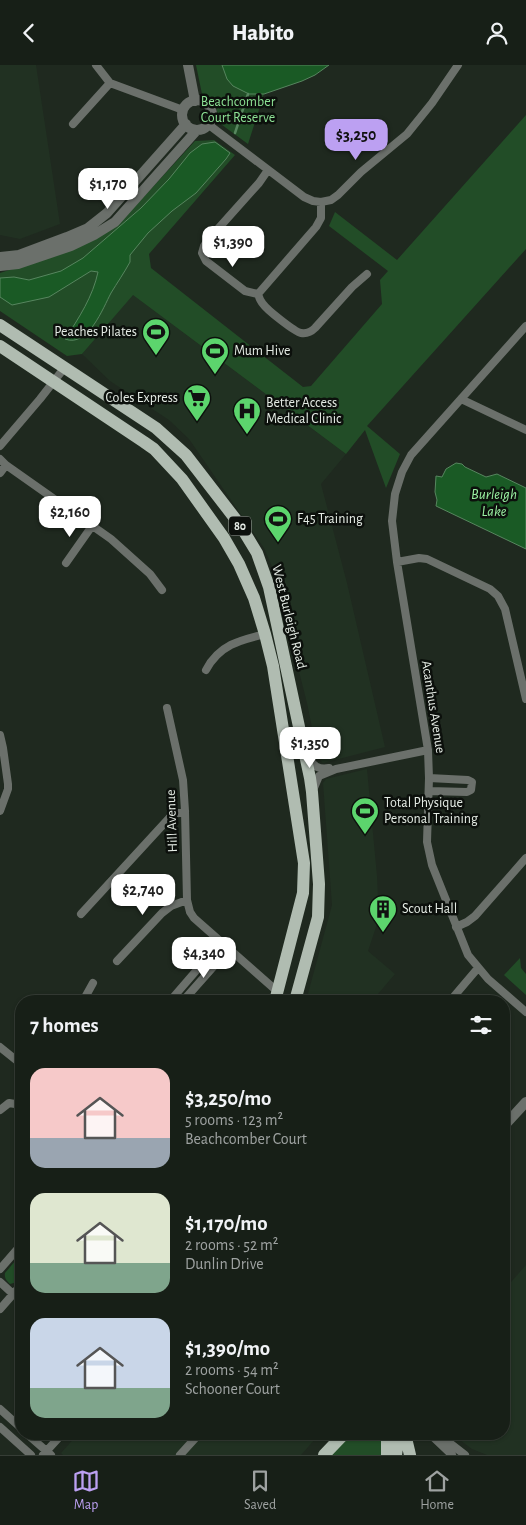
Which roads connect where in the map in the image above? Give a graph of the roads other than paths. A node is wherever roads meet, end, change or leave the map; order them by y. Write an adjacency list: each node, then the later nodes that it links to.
1 (96, 65): 4 (street)
2 (188, 65): 5 (street)
3 (458, 65): 12 (street)
4 (110, 83): 6 (street); 7 (street)
5 (195, 101): 6 (street); 9 (street)
6 (183, 110): 8 (street)
7 (72, 124)
8 (186, 125): 10 (street); 13 (street)
9 (213, 128): 10 (street); 11 (street)
10 (197, 130): 14 (street)
11 (268, 170): 12 (street); 16 (street)
12 (321, 202): 16 (street)
13 (0, 257)
14 (0, 266)
15 (367, 274): 16 (street)
16 (258, 293)
17 (0, 325): 20 (main road, West Burleigh Road / 80)
18 (526, 326): 22 (street, Acanthus Avenue)
19 (0, 346): 21 (main road, West Burleigh Road / 80)
20 (65, 367): 21 (street); 37 (main road, West Burleigh Road / 80)
21 (54, 382): 24 (street); 31 (main road, West Burleigh Road / 80)
22 (461, 399): 23 (street); 28 (street, Acanthus Avenue)
23 (526, 430)
24 (0, 446)
25 (3, 462): 26 (street); 27 (street)
26 (0, 473)
27 (92, 526): 29 (street); 30 (street)
28 (397, 562): 33 (street); 36 (street, Acanthus Avenue)
29 (66, 563)
30 (162, 590)
31 (265, 634): 32 (street); 57 (main road, West Burleigh Road / 80)
32 (206, 670)
33 (526, 699)
34 (167, 708): 43 (street, Hill Avenue)
35 (0, 735): 42 (street)
36 (428, 750): 38 (street); 39 (street, Acanthus Avenue)
37 (306, 755): 38 (street); 41 (main road, West Burleigh Road / 80)
38 (336, 769): 41 (street)
39 (429, 778): 40 (street, Acanthus Avenue); 40 (street)
40 (429, 791): 47 (street, Acanthus Avenue)
41 (312, 792): 58 (main road, West Burleigh Road / 80)
42 (0, 811)
43 (185, 811): 45 (street, Hill Avenue); 46 (street)
44 (526, 858): 47 (street)
45 (187, 900): 48 (street); 50 (street)
46 (81, 914)
47 (456, 927): 51 (street, Acanthus Avenue)
48 (221, 942): 49 (street); 54 (street)
49 (229, 949): 55 (street); 56 (street)
50 (117, 961)
51 (478, 968): 59 (street); 60 (street, Acanthus Avenue)
52 (92, 983): 53 (street)
53 (85, 995)
54 (175, 995)
55 (188, 995)
56 (274, 995)
57 (277, 995)
58 (297, 995)
59 (455, 995)
60 (506, 995)
61 (510, 998): 62 (street, Acanthus Avenue)
62 (526, 1012)
63 (0, 1047): 64 (street)
64 (15, 1059)
65 (0, 1101): 66 (street)
66 (15, 1101)
67 (526, 1101): 70 (street)
68 (15, 1102): 69 (street)
69 (0, 1110)
70 (510, 1119)
71 (15, 1252): 72 (street)
72 (0, 1269)
73 (0, 1282): 75 (street)
74 (15, 1292): 75 (street)
75 (13, 1294): 76 (street)
76 (0, 1309)
77 (0, 1409): 78 (street)
78 (15, 1423)
79 (0, 1427): 91 (street)
80 (33, 1440): 90 (street)
81 (58, 1440): 90 (street)
82 (194, 1440): 92 (street)
83 (338, 1440): 93 (main road)
84 (387, 1440): 94 (main road)
85 (398, 1440): 95 (main road)
86 (406, 1440): 96 (main road)
87 (438, 1440): 89 (street)
88 (444, 1440): 89 (street)
89 (456, 1453): 97 (street)
90 (47, 1454)
91 (31, 1455)
92 (180, 1455)
93 (324, 1455)
94 (387, 1455)
95 (396, 1455)
96 (410, 1455)
97 (465, 1455)

